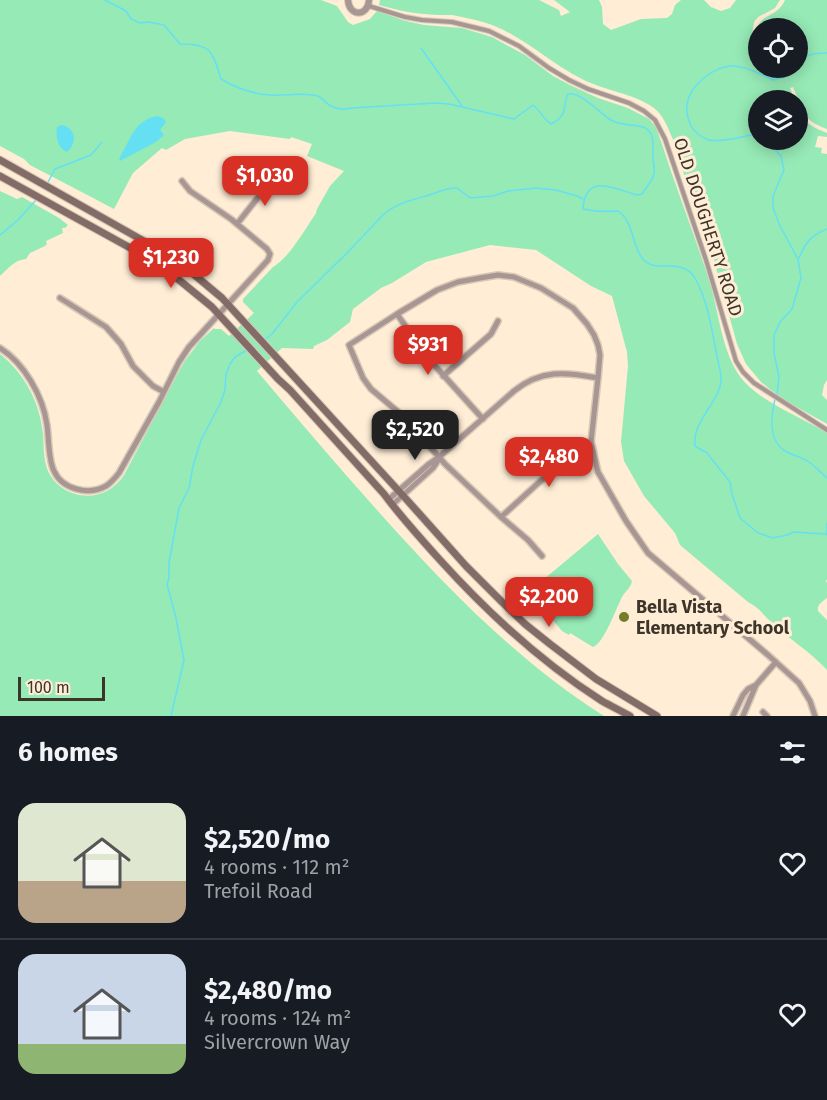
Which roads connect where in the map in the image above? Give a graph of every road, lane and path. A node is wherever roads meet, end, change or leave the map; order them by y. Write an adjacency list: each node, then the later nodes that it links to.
1 (348, 0): 2 (street)
2 (369, 3): 18 (street, OLD DOUGHERTY ROAD)
3 (0, 160): 9 (main road)
4 (271, 175): 7 (street)
5 (0, 176): 11 (main road)
6 (182, 181): 7 (street)
7 (237, 224): 9 (street)
8 (60, 298): 16 (street)
9 (228, 305): 11 (street); 21 (main road)
10 (397, 314): 14 (street); 15 (street); 20 (street)
11 (219, 315): 16 (street); 22 (main road)
12 (498, 321): 14 (street)
13 (0, 348): 16 (street)
14 (443, 376): 17 (street)
15 (598, 378): 17 (street); 19 (street)
16 (164, 392)
17 (483, 419): 20 (street)
18 (827, 430)
19 (593, 452): 23 (street); 25 (street)
20 (439, 457): 21 (street); 23 (street)
21 (401, 493): 22 (street); 28 (main road)
22 (390, 503): 27 (main road)
23 (501, 517): 24 (street)
24 (542, 556)
25 (776, 662): 26 (street); 31 (street)
26 (756, 685): 29 (street); 30 (street)
27 (630, 716)
28 (657, 716)
29 (733, 716)
30 (743, 716)
31 (815, 716)

